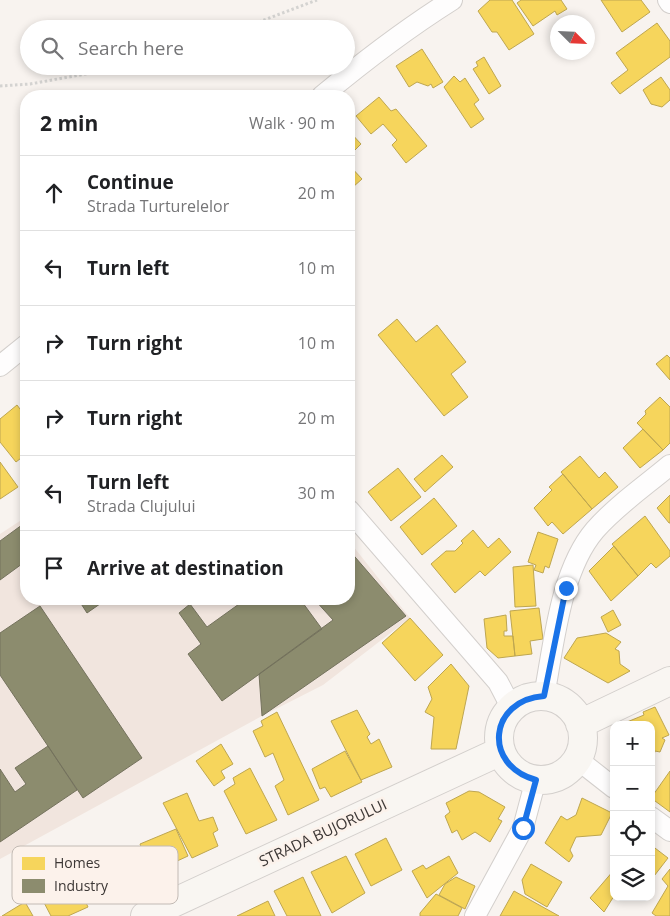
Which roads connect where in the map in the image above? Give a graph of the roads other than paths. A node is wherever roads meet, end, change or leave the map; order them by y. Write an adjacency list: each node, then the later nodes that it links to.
1 (452, 0): 4 (street)
2 (668, 0): 3 (street)
3 (670, 3)
4 (355, 70)
5 (349, 75): 6 (street)
6 (330, 90)
7 (20, 350): 8 (street)
8 (0, 366)
9 (670, 465): 12 (street)
10 (355, 517): 13 (street)
11 (670, 681): 14 (street)
12 (544, 696): 13 (street); 14 (street)
13 (512, 707): 15 (street)
14 (580, 724): 16 (street)
15 (501, 751): 17 (street); 21 (street, STRADA BUJORULUI)
16 (577, 759): 17 (street); 18 (street)
17 (536, 780): 24 (street)
18 (610, 785)
19 (655, 820): 20 (street)
20 (670, 831)
21 (178, 901)
22 (171, 904): 23 (street, STRADA BUJORULUI)
23 (145, 916)
24 (475, 916)

